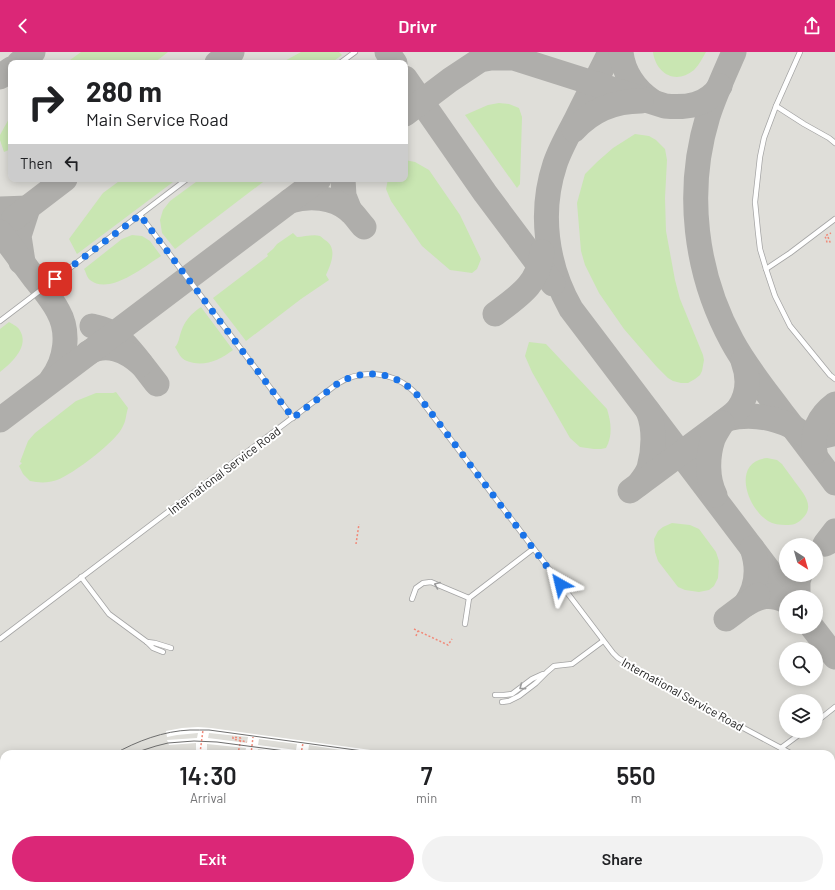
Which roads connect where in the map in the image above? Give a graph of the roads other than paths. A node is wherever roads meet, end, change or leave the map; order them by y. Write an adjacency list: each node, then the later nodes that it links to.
1 (354, 52): 3 (lane)
2 (800, 52): 4 (lane)
3 (344, 60)
4 (776, 106): 5 (lane); 9 (lane)
5 (835, 142)
6 (184, 182): 7 (lane)
7 (140, 215): 10 (lane); 13 (lane)
8 (835, 219): 9 (lane)
9 (766, 269): 11 (lane)
10 (0, 321)
11 (832, 374): 12 (lane)
12 (835, 379)
13 (293, 418): 14 (lane, International Service Road); 15 (lane, International Service Road)
14 (533, 549): 16 (lane); 20 (lane, International Service Road)
15 (81, 577): 19 (lane, International Service Road); 21 (lane)
16 (469, 598): 17 (lane, one-way to 17); 18 (lane)
17 (412, 599)
18 (465, 624)
19 (0, 639)
20 (603, 640): 24 (lane); 30 (lane, International Service Road)
21 (147, 642): 22 (lane); 23 (lane)
22 (171, 648)
23 (163, 652)
24 (547, 672): 25 (lane, one-way to 25); 26 (lane)
25 (495, 695)
26 (502, 702)
27 (835, 707): 28 (lane)
28 (823, 716)
29 (795, 738): 30 (lane)
30 (781, 748): 31 (lane, International Service Road)
31 (785, 750)

